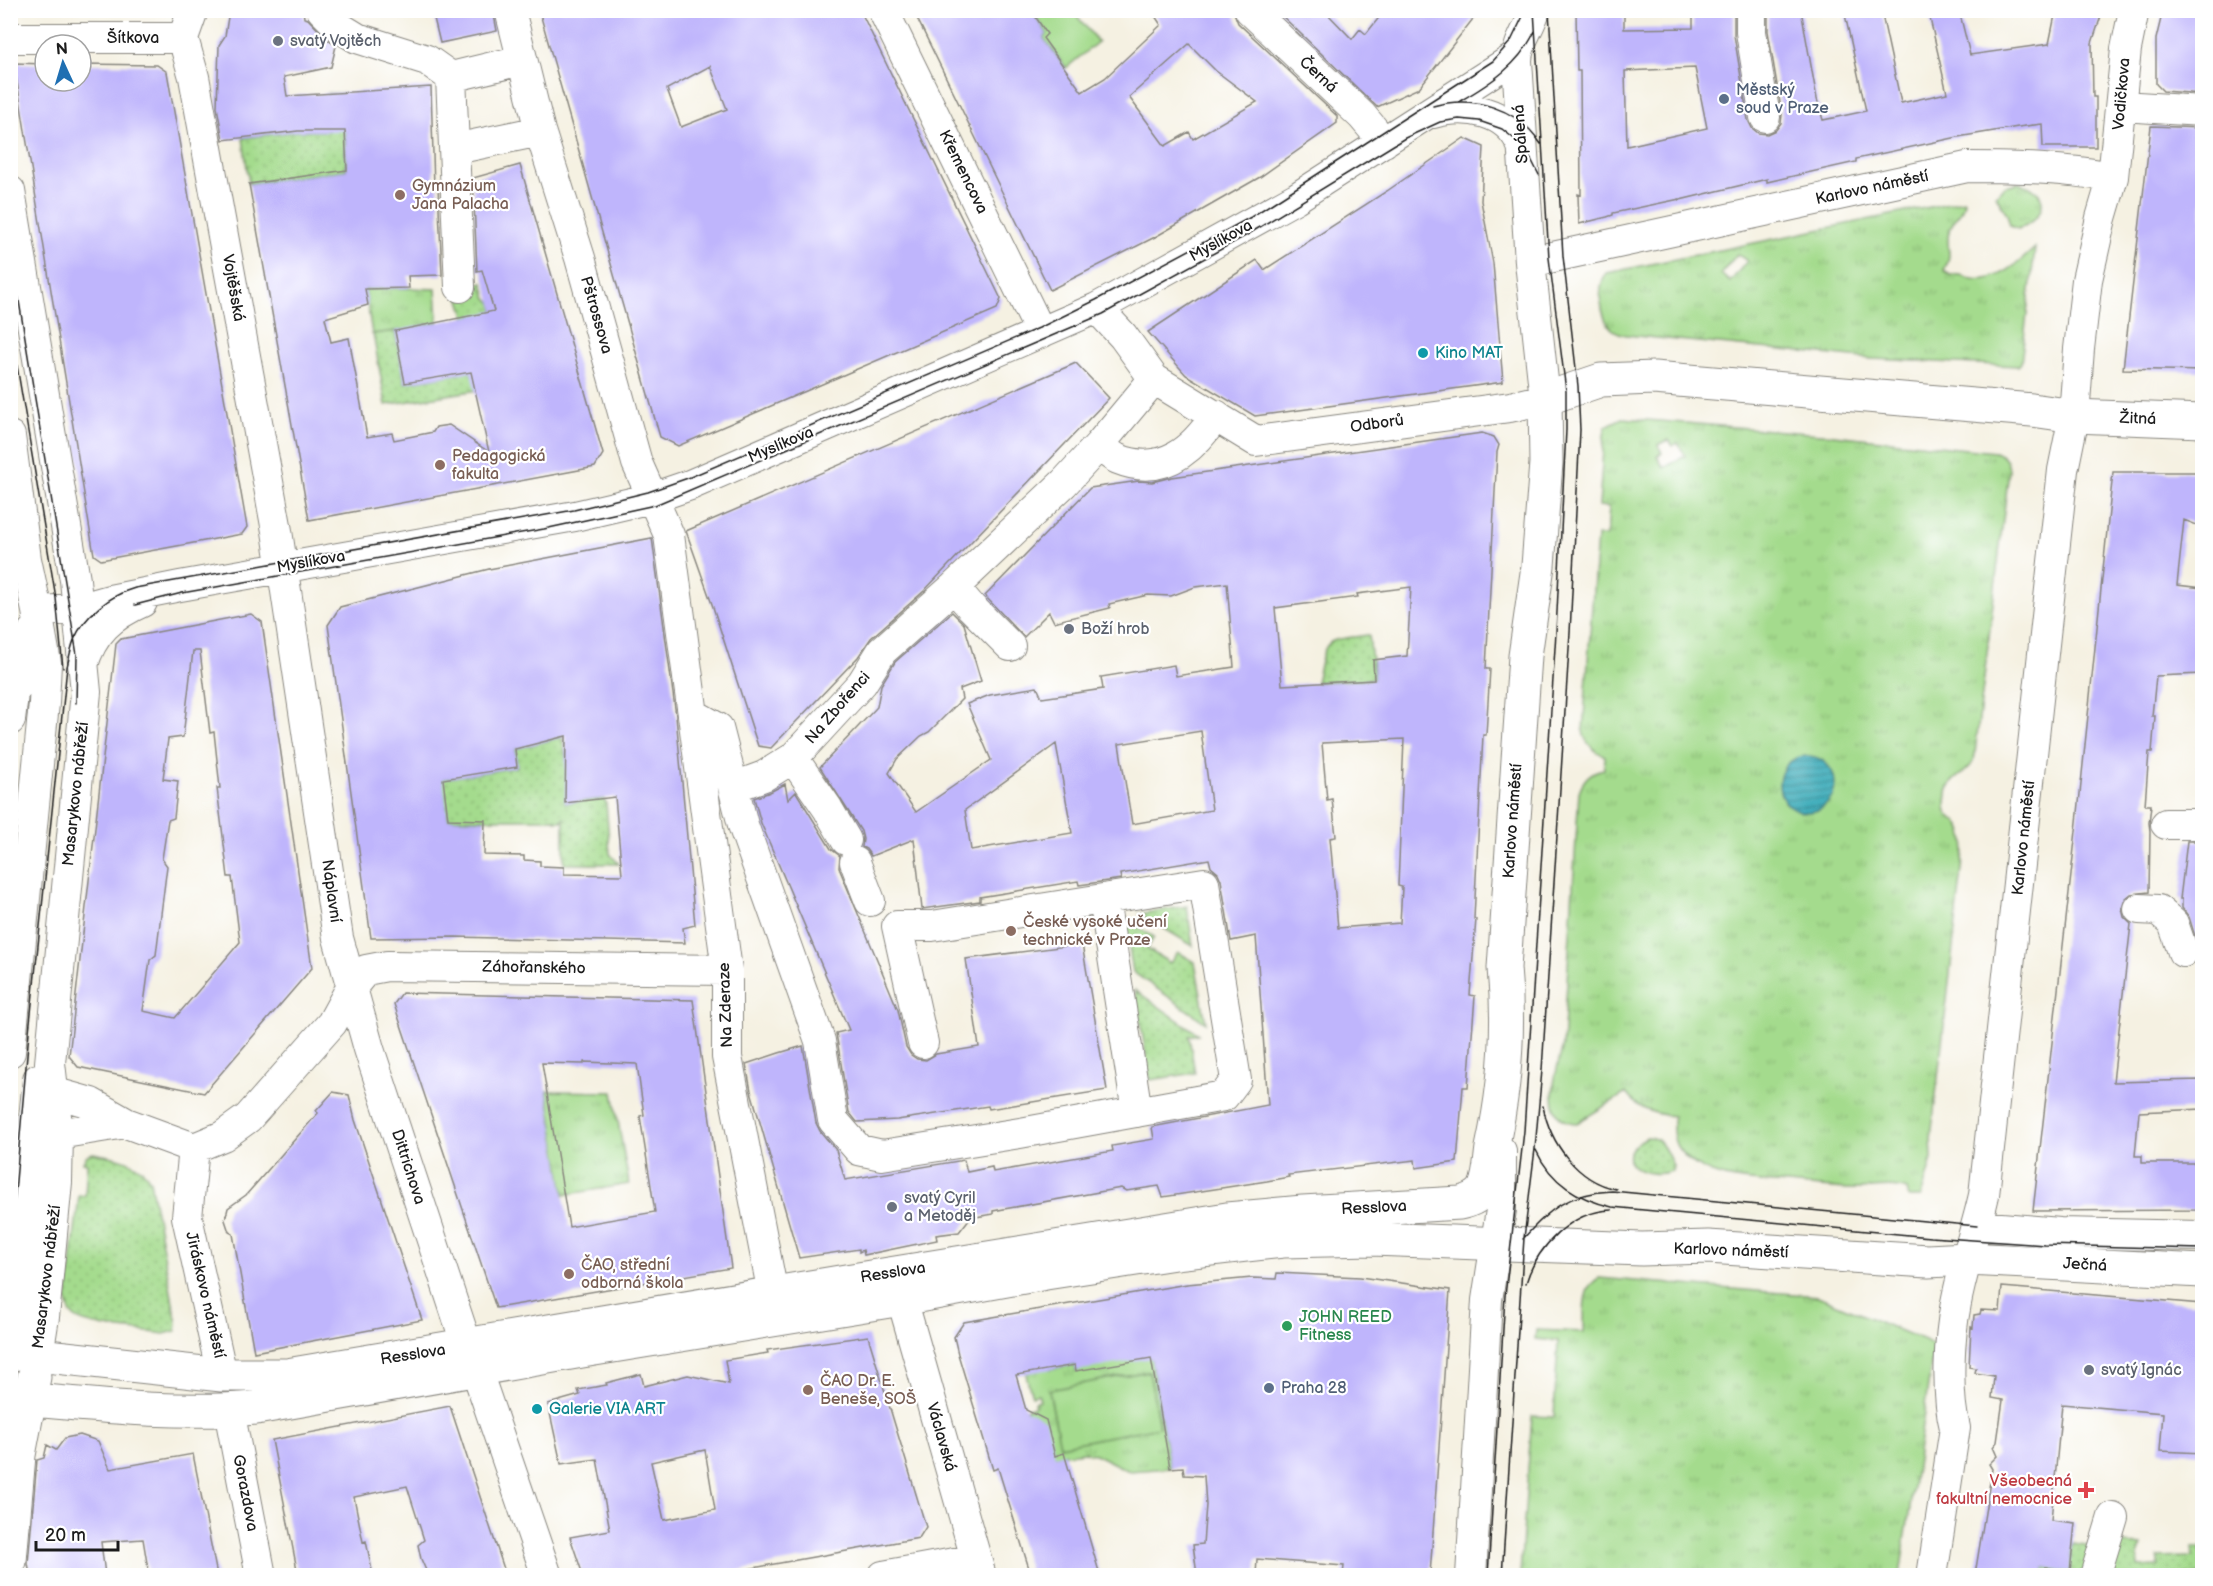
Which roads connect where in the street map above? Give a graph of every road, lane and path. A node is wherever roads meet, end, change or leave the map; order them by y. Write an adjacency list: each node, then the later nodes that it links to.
1 (322, 10): 12 (street)
2 (510, 10): 11 (street, Pštrossova)
3 (883, 10): 26 (street, Křemencova)
4 (1250, 10): 18 (street, Černá)
5 (1535, 10): 10 (street, Spálená)
6 (1751, 10): 16 (street)
7 (2134, 10): 13 (street, Vodičkova)
8 (188, 24): 9 (street, Šítkova); 35 (street, Vojtěšská)
9 (10, 38)
10 (1517, 56): 15 (street, Myslíkova); 19 (street, Spálená)
11 (522, 60): 12 (street); 17 (street, Pštrossova)
12 (451, 77): 20 (street)
13 (2121, 106): 14 (street); 21 (street, Vodičkova)
14 (2202, 111)
15 (1424, 116): 18 (street, Myslíkova); 19 (street, Myslíkova)
16 (1765, 117)
17 (540, 131): 20 (street); 34 (street, Pštrossova)
18 (1384, 142): 25 (street, Myslíkova)
19 (1522, 146): 23 (street, Spálená)
20 (455, 149): 24 (street)
21 (2113, 177): 23 (street, Karlovo náměstí); 30 (street, Karlovo náměstí)
22 (10, 191): 38 (street, Masarykovo nábřeží)
23 (1530, 262): 28 (street, Karlovo náměstí)
24 (460, 287)
25 (1097, 308): 26 (street, Myslíkova); 27 (street, Odborů)
26 (1041, 333): 34 (street, Myslíkova)
27 (1154, 379): 29 (street, Odborů); 33 (street, Na Zbořenci)
28 (1545, 399): 29 (street, Odborů); 30 (main road); 58 (main road, Karlovo náměstí)
29 (1216, 415): 33 (street)
30 (2074, 417): 31 (main road, Žitná); 62 (street, Karlovo náměstí)
31 (2202, 420)
32 (10, 436): 39 (street)
33 (1099, 446): 37 (street, Na Zbořenci)
34 (652, 498): 35 (street, Myslíkova); 42 (street, Na Zderaze)
35 (283, 567): 36 (street, Myslíkova); 53 (street, Náplavní)
36 (180, 586): 38 (street, Myslíkova); 41 (street)
37 (954, 586): 40 (street); 44 (street, Na Zbořenci)
38 (78, 609): 39 (street, Myslíkova); 41 (street, Masarykovo nábřeží)
39 (38, 611): 43 (street); 55 (street)
40 (1010, 646)
41 (84, 663): 56 (street, Masarykovo nábřeží); 69 (street)
42 (693, 714): 45 (street); 52 (street, Na Zderaze)
43 (10, 720)
44 (794, 758): 45 (street, Na Zbořenci); 49 (street)
45 (734, 787): 57 (street)
46 (2166, 824): 47 (street)
47 (2202, 824)
48 (1104, 899): 54 (street); 57 (street); 57 (street)
49 (870, 900)
50 (2139, 909): 51 (street)
51 (2183, 952)
52 (727, 970): 53 (street, Záhořanského); 67 (street, Na Zderaze)
53 (351, 988): 61 (street); 70 (street, Dittrichova)
54 (923, 1043)
55 (10, 1052)
56 (52, 1092): 59 (street); 60 (street, Masarykovo nábřeží)
57 (1137, 1112)
58 (1500, 1113): 64 (street, Karlovo náměstí); 67 (main road, Resslova)
59 (126, 1123): 60 (street); 61 (street)
60 (58, 1134): 69 (street, Masarykovo nábřeží)
61 (194, 1148): 71 (street, Jiráskovo náměstí)
62 (1977, 1226): 63 (street); 65 (street, Karlovo náměstí)
63 (2202, 1236)
64 (1495, 1243): 65 (main road, Karlovo náměstí); 68 (main road, Resslova); 80 (street, Karlovo náměstí)
65 (1967, 1259): 66 (main road, Ječná); 81 (street, Karlovo náměstí)
66 (2202, 1271)
67 (773, 1294): 70 (main road, Resslova)
68 (902, 1299): 70 (main road, Resslova); 76 (street, Václavská)
69 (17, 1354): 71 (main road, Jiráskovo náměstí); 72 (main road, Masarykovo nábřeží)
70 (471, 1357): 71 (main road, Resslova); 73 (main road, Resslova); 78 (street, Dittrichova)
71 (222, 1375)
72 (20, 1398): 73 (main road); 75 (main road, Masarykovo nábřeží)
73 (229, 1410): 77 (street, Gorazdova)
74 (2113, 1517): 82 (street)
75 (10, 1561)
76 (979, 1567): 79 (street)
77 (261, 1575)
78 (547, 1575)
79 (883, 1575)
80 (1471, 1575)
81 (1932, 1575)
82 (2095, 1575)

